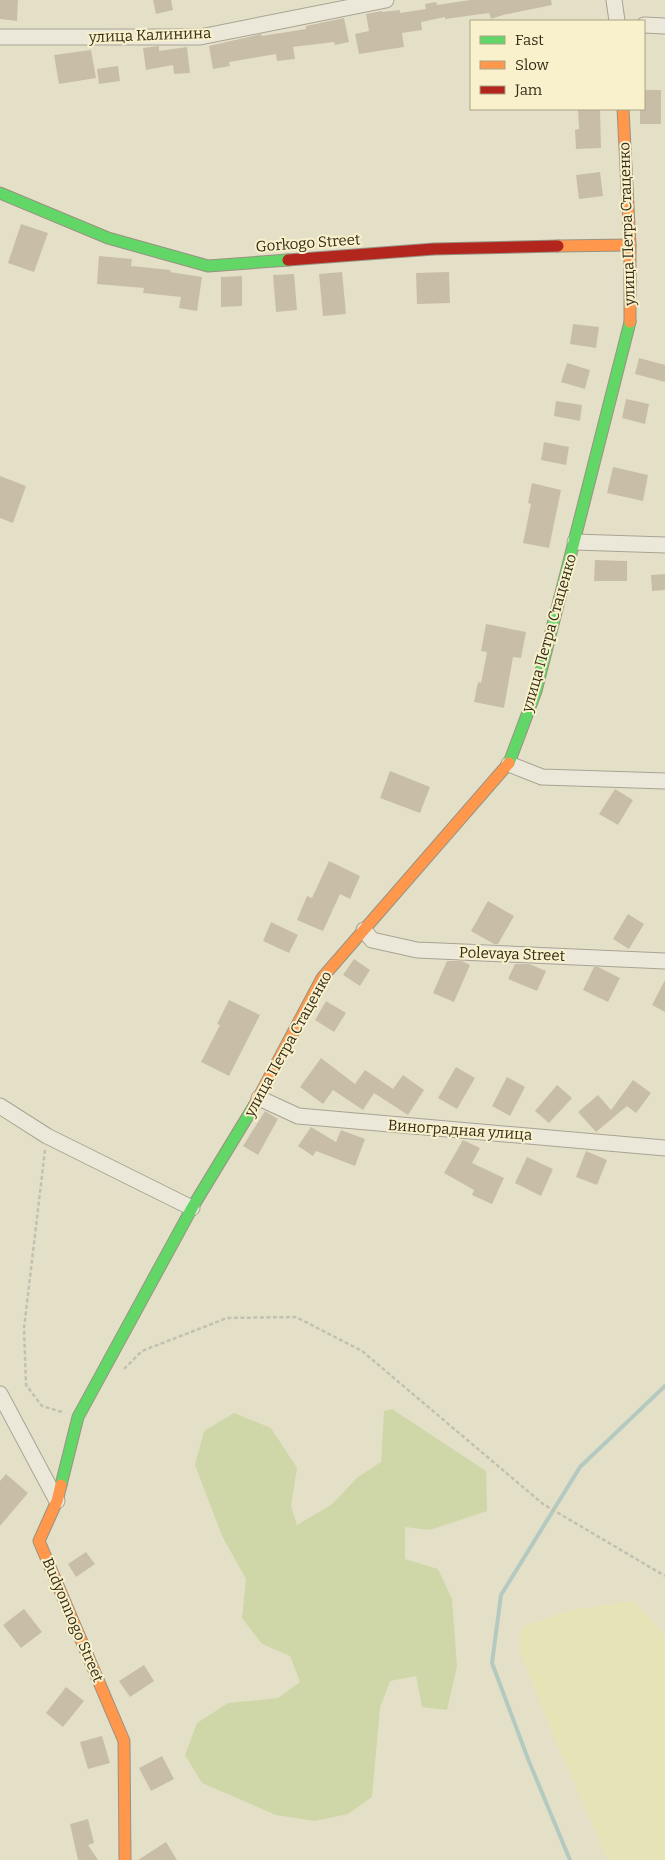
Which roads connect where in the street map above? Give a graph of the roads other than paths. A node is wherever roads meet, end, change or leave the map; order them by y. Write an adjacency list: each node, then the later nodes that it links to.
1 (386, 0): 6 (street, улица Калинина)
2 (614, 0): 3 (street)
3 (617, 20)
4 (645, 25): 5 (street)
5 (665, 26)
6 (0, 37)
7 (622, 110): 9 (street, улица Петра Стаценко)
8 (0, 193): 9 (street, Gorkogo Street)
9 (630, 244): 10 (street, улица Петра Стаценко)
10 (575, 542): 11 (street); 12 (street, улица Петра Стаценко)
11 (665, 545)
12 (508, 764): 13 (street); 14 (street, улица Петра Стаценко)
13 (665, 781)
14 (364, 930): 15 (street, Polevaya Street); 16 (street, улица Петра Стаценко)
15 (665, 961)
16 (259, 1098): 18 (street, Виноградная улица); 19 (street, улица Петра Стаценко)
17 (0, 1106): 19 (street)
18 (665, 1148)
19 (192, 1208): 21 (street, улица Петра Стаценко)
20 (0, 1394): 22 (street)
21 (78, 1417): 22 (street, Budyonnogo Street)
22 (57, 1501): 23 (street, Budyonnogo Street)
23 (125, 1860)

